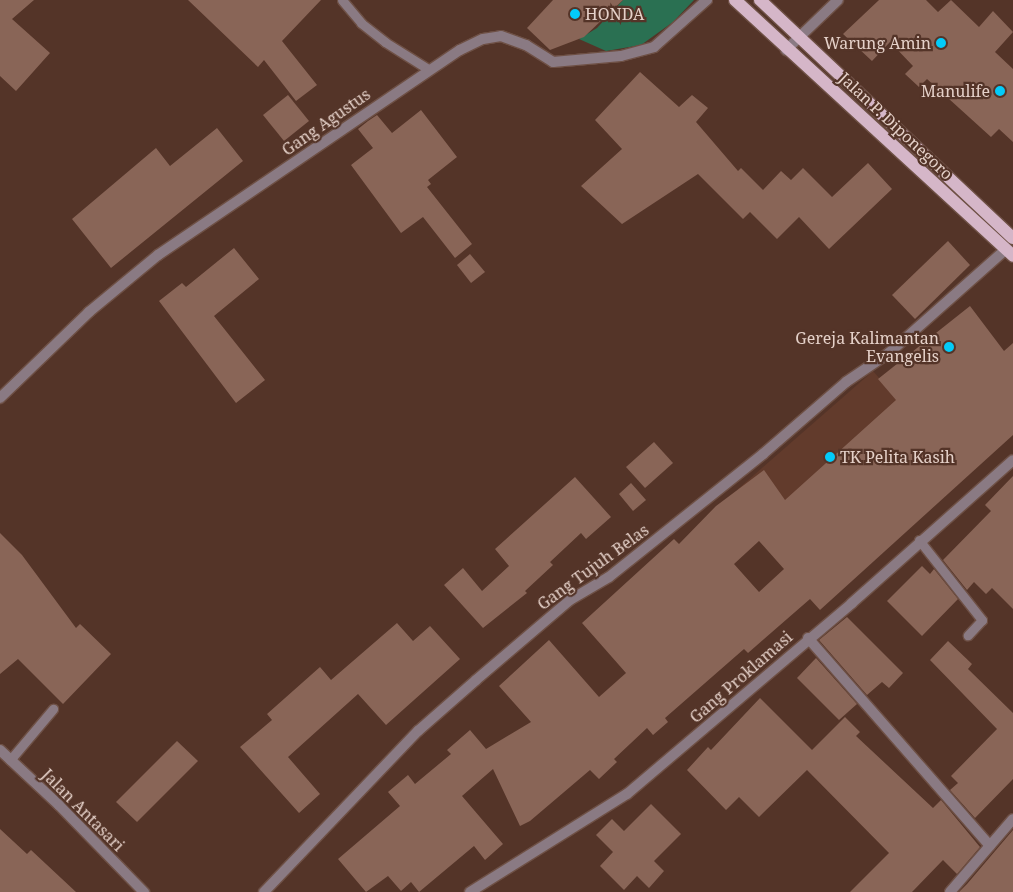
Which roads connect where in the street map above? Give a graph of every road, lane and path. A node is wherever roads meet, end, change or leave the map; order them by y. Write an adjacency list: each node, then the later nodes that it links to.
1 (342, 0): 8 (lane)
2 (706, 0): 8 (street, Gang Agustus)
3 (735, 0): 7 (main road, Jalan P. Diponegoro)
4 (760, 0): 6 (main road, Jalan P. Diponegoro)
5 (838, 0): 6 (street)
6 (800, 36): 7 (street); 9 (main road, Jalan P. Diponegoro)
7 (786, 50): 10 (main road, Jalan P. Diponegoro)
8 (428, 69): 11 (street, Gang Agustus)
9 (1013, 238)
10 (1009, 253): 22 (street, Gang Tujuh Belas)
11 (0, 398)
12 (1012, 461): 13 (street, Gang Proklamasi)
13 (919, 540): 14 (lane); 15 (street, Gang Proklamasi)
14 (968, 635)
15 (808, 638): 20 (street); 23 (street, Gang Proklamasi)
16 (53, 709): 18 (lane)
17 (0, 750): 18 (street, Jalan Antasari)
18 (10, 760): 21 (street, Jalan Antasari)
19 (1013, 819): 20 (street)
20 (990, 846): 24 (street)
21 (144, 892)
22 (264, 892)
23 (470, 892)
24 (950, 892)

